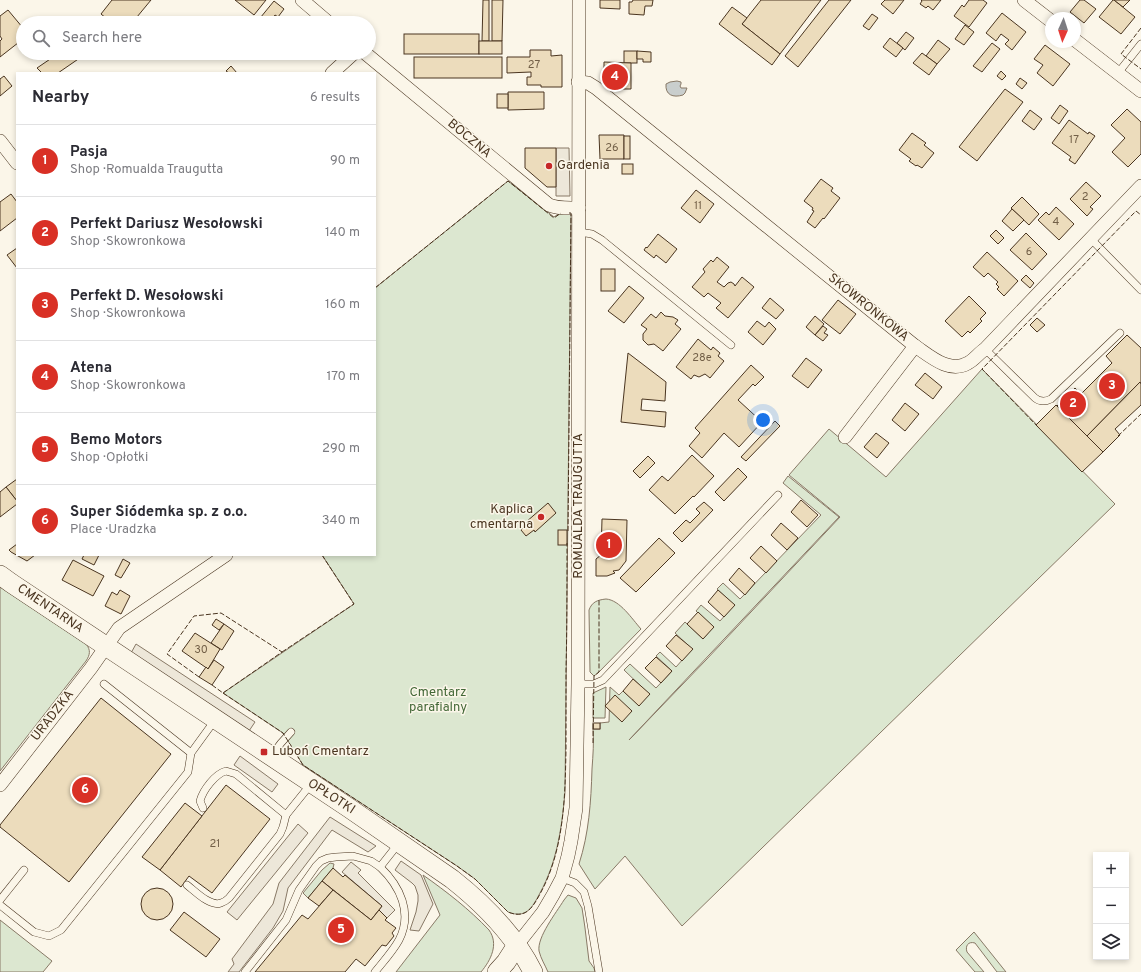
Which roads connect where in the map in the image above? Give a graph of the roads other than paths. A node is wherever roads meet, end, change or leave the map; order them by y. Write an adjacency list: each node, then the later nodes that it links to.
1 (302, 0): 4 (street)
2 (579, 0): 12 (street, ROMUALDA TRAUGUTTA)
3 (1024, 0): 5 (street)
4 (321, 16)
5 (1045, 16)
6 (1141, 44): 11 (lane)
7 (1081, 45): 11 (street)
8 (346, 60): 10 (street)
9 (373, 60): 17 (street, BOCZNA)
10 (333, 72)
11 (1118, 73): 13 (street)
12 (578, 82): 17 (street, ROMUALDA TRAUGUTTA); 23 (street, SKOWRONKOWA)
13 (1141, 91)
14 (0, 141): 15 (street)
15 (16, 162)
16 (1141, 186): 19 (street, SKOWRONKOWA)
17 (579, 208): 18 (street, ROMUALDA TRAUGUTTA)
18 (579, 232): 22 (lane); 31 (street, ROMUALDA TRAUGUTTA)
19 (1090, 238): 20 (lane); 24 (street, SKOWRONKOWA)
20 (1141, 290)
21 (1120, 333): 24 (lane)
22 (731, 345)
23 (915, 346): 24 (street, SKOWRONKOWA); 25 (street)
24 (984, 349)
25 (845, 437)
26 (778, 495): 31 (lane)
27 (225, 556): 29 (street, URADZKA)
28 (0, 575): 29 (street, CMENTARNA)
29 (107, 641): 32 (street, OPŁOTKI); 36 (street, URADZKA)
30 (104, 684): 34 (lane)
31 (578, 684): 43 (street, ROMUALDA TRAUGUTTA)
32 (215, 720): 34 (lane); 35 (street, OPŁOTKI)
33 (291, 732): 35 (lane)
34 (191, 753): 46 (lane)
35 (271, 756): 37 (street, OPŁOTKI)
36 (0, 784)
37 (311, 784): 39 (lane); 40 (street, OPŁOTKI)
38 (204, 808): 39 (lane)
39 (286, 815): 44 (lane)
40 (400, 843): 41 (lane); 47 (street, OPŁOTKI)
41 (380, 867): 48 (lane); 49 (lane)
42 (24, 870): 45 (lane)
43 (562, 878): 47 (street, ROMUALDA TRAUGUTTA); 52 (lane)
44 (187, 885)
45 (0, 900)
46 (0, 905)
47 (517, 945): 50 (street); 51 (street, OPŁOTKI)
48 (245, 972)
49 (375, 972)
50 (497, 972)
51 (534, 972)
52 (598, 972)

